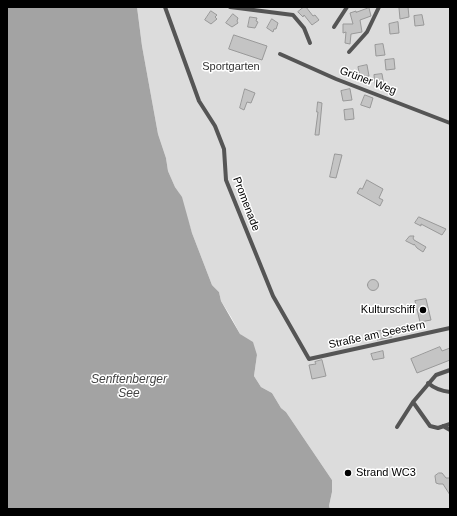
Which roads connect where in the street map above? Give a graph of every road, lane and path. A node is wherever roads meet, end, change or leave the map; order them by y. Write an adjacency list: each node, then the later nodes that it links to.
1 (165, 7): 11 (street, Promenade)
2 (230, 7): 6 (street)
3 (347, 7): 5 (street)
4 (379, 7): 7 (street)
5 (334, 27)
6 (310, 42)
7 (349, 52)
8 (280, 54): 9 (street, Grüner Weg)
9 (450, 123)
10 (450, 328): 11 (street, Straße am Seestern)
11 (308, 359)
12 (450, 370): 13 (street)
13 (428, 383): 14 (street); 15 (street)
14 (450, 392)
15 (414, 402): 17 (street); 18 (street)
16 (450, 424): 17 (street)
17 (443, 426): 19 (street)
18 (397, 427)
19 (450, 430)

